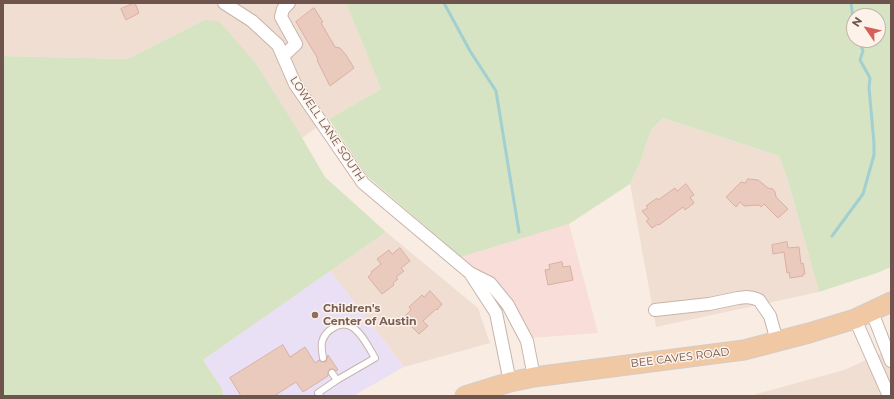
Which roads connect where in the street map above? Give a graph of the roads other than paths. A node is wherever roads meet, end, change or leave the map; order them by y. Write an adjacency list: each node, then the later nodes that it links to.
1 (224, 3): 3 (street, LOWELL LANE SOUTH)
2 (289, 3): 3 (street)
3 (283, 56): 4 (street, LOWELL LANE SOUTH)
4 (470, 273): 13 (street, LOWELL LANE SOUTH); 15 (street, LOWELL LANE SOUTH)
5 (891, 302): 7 (main road, BEE CAVES ROAD)
6 (655, 310): 9 (street)
7 (872, 312): 8 (main road, BEE CAVES ROAD); 11 (street)
8 (855, 319): 9 (main road, BEE CAVES ROAD); 18 (street)
9 (777, 342): 13 (main road, BEE CAVES ROAD)
10 (323, 358): 14 (lane)
11 (891, 361)
12 (332, 373): 14 (lane)
13 (534, 377): 15 (main road, BEE CAVES ROAD)
14 (337, 380): 16 (lane)
15 (510, 382): 17 (main road, BEE CAVES ROAD)
16 (320, 396)
17 (464, 396)
18 (889, 396)

